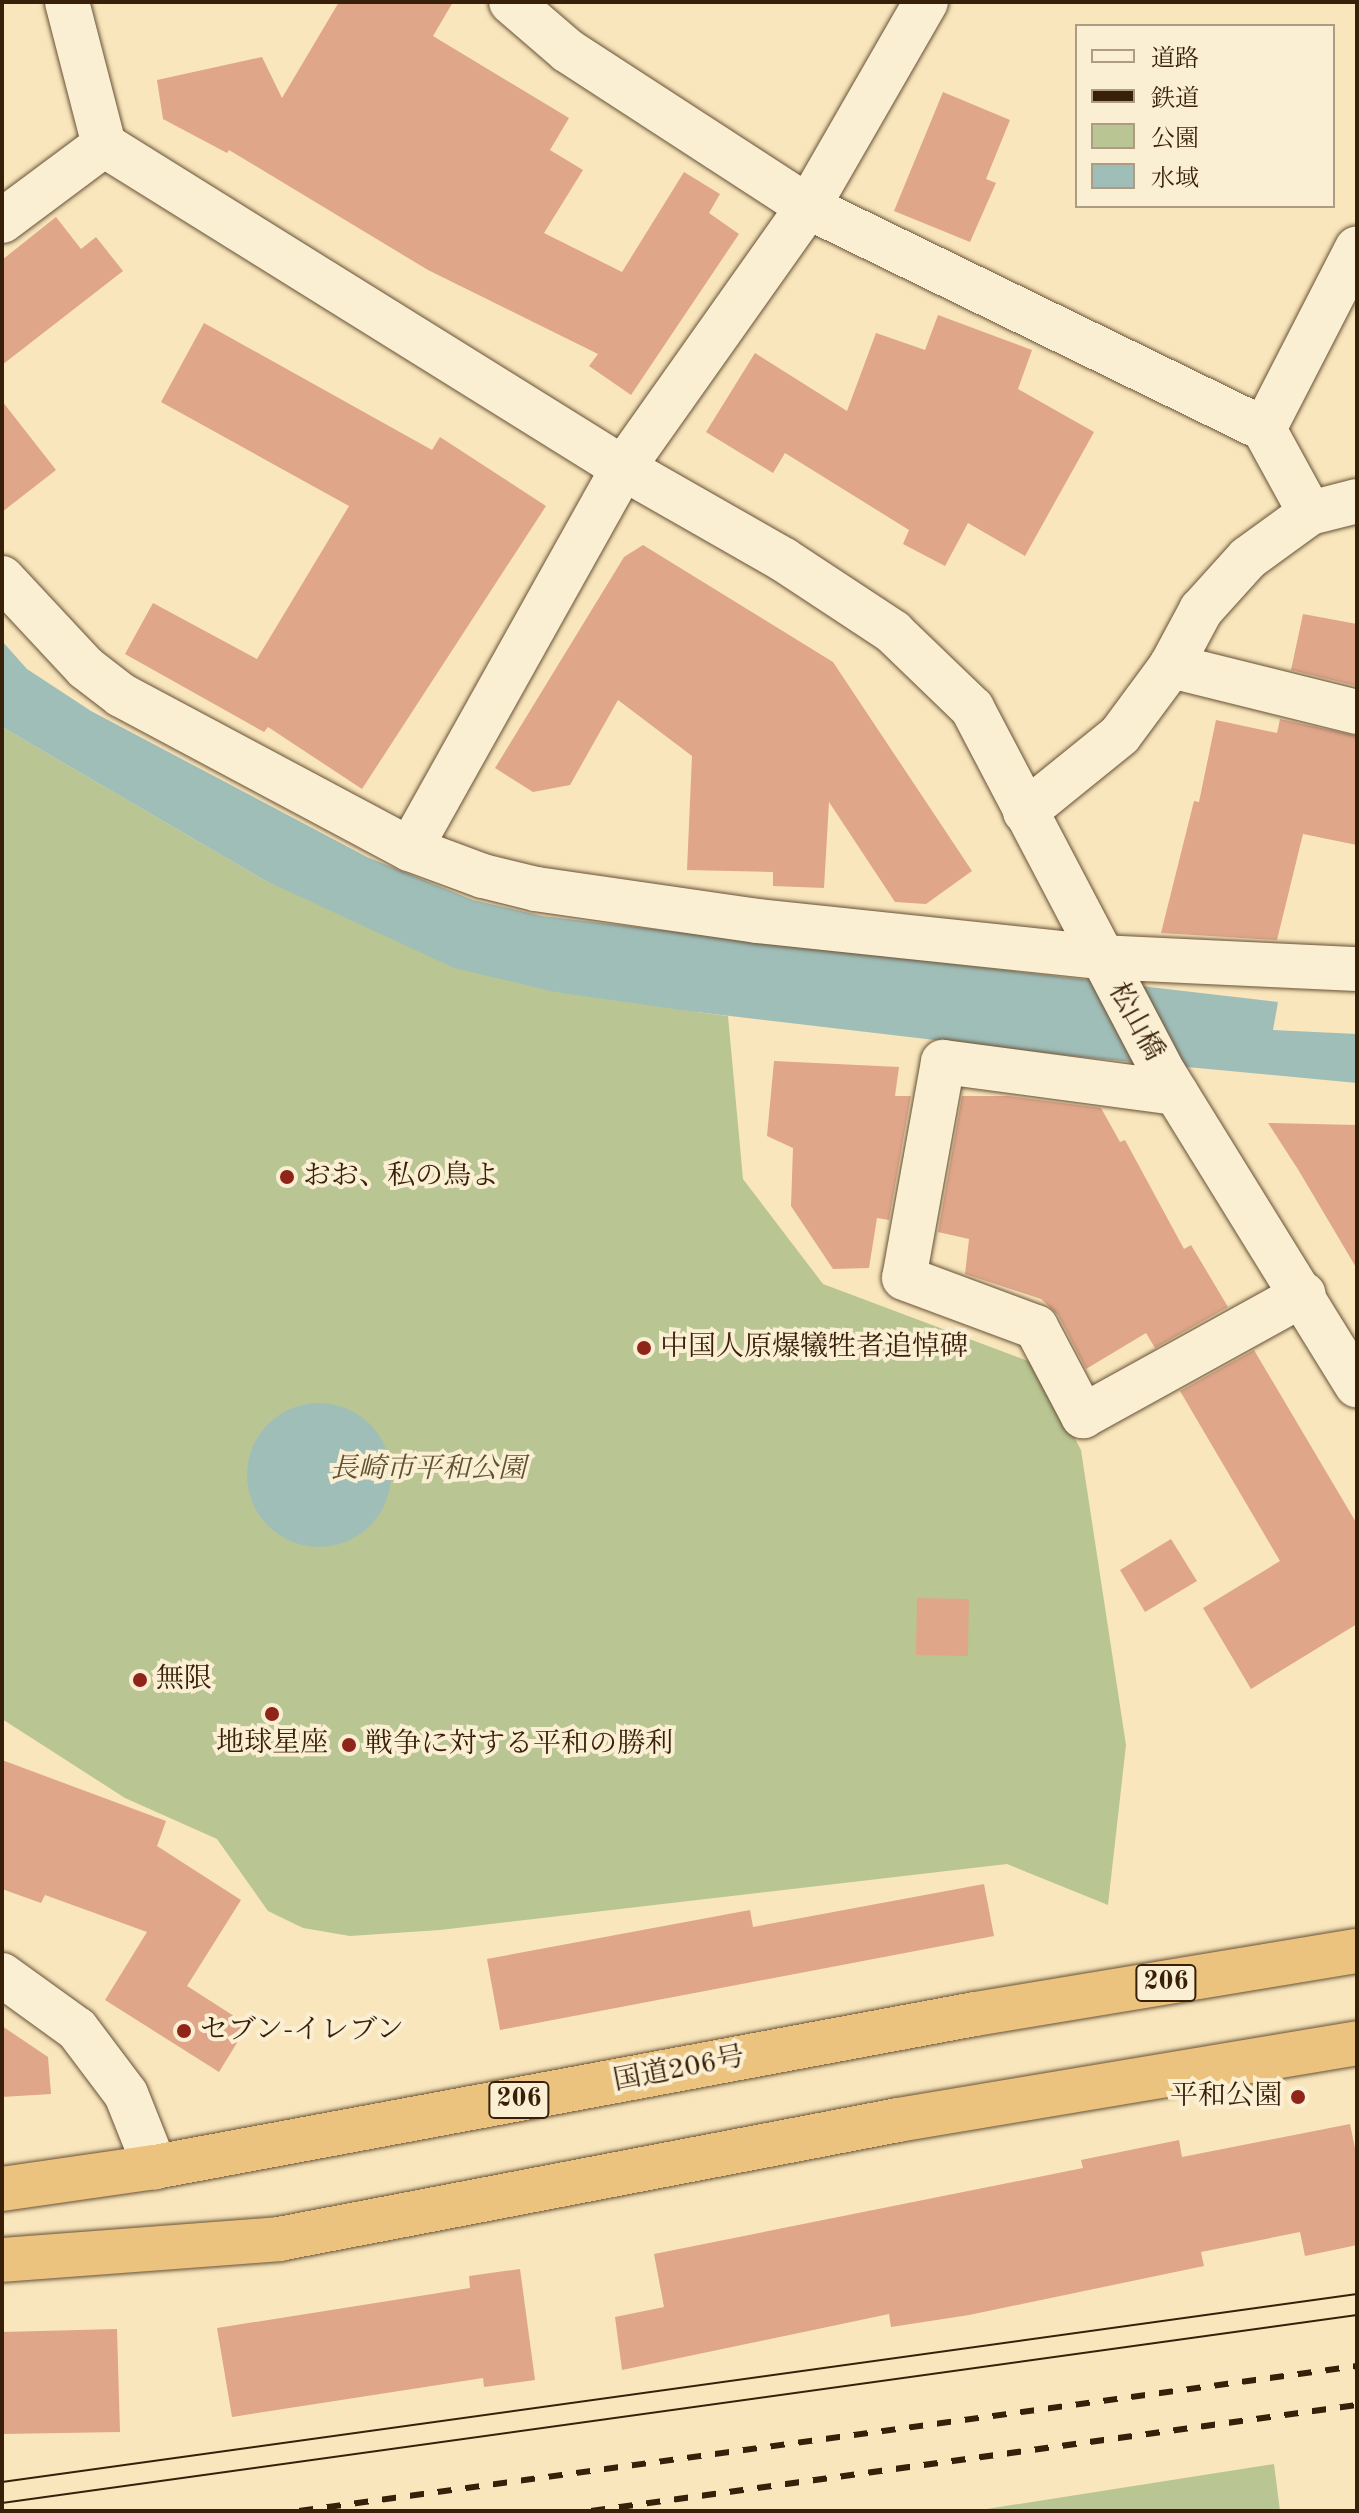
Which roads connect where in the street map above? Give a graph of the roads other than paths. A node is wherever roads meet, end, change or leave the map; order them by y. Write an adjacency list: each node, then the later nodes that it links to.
1 (67, 2): 4 (street)
2 (511, 2): 5 (street)
3 (926, 2): 5 (street)
4 (104, 145): 6 (street); 9 (street, 松山橋)
5 (808, 207): 8 (street); 9 (street)
6 (2, 221)
7 (1357, 248): 8 (street)
8 (1264, 429): 11 (street)
9 (623, 468): 15 (street, 松山橋); 16 (street)
10 (1357, 501): 11 (street)
11 (1310, 513): 13 (street)
12 (2, 578): 16 (street)
13 (1171, 666): 14 (street); 15 (street)
14 (1357, 712)
15 (1025, 812): 17 (street, 松山橋)
16 (410, 849): 17 (street)
17 (1103, 963): 18 (street); 19 (street, 松山橋)
18 (1357, 969)
19 (1170, 1084): 20 (street, 松山橋); 20 (street)
20 (1304, 1294): 21 (street, 松山橋)
21 (1357, 1386)
22 (1357, 1951): 25 (highway, 国道206号 / 206)
23 (2, 1975): 25 (street)
24 (1357, 2043): 27 (highway)
25 (155, 2167): 26 (highway, 国道206号 / 206)
26 (2, 2189)
27 (2, 2260)

